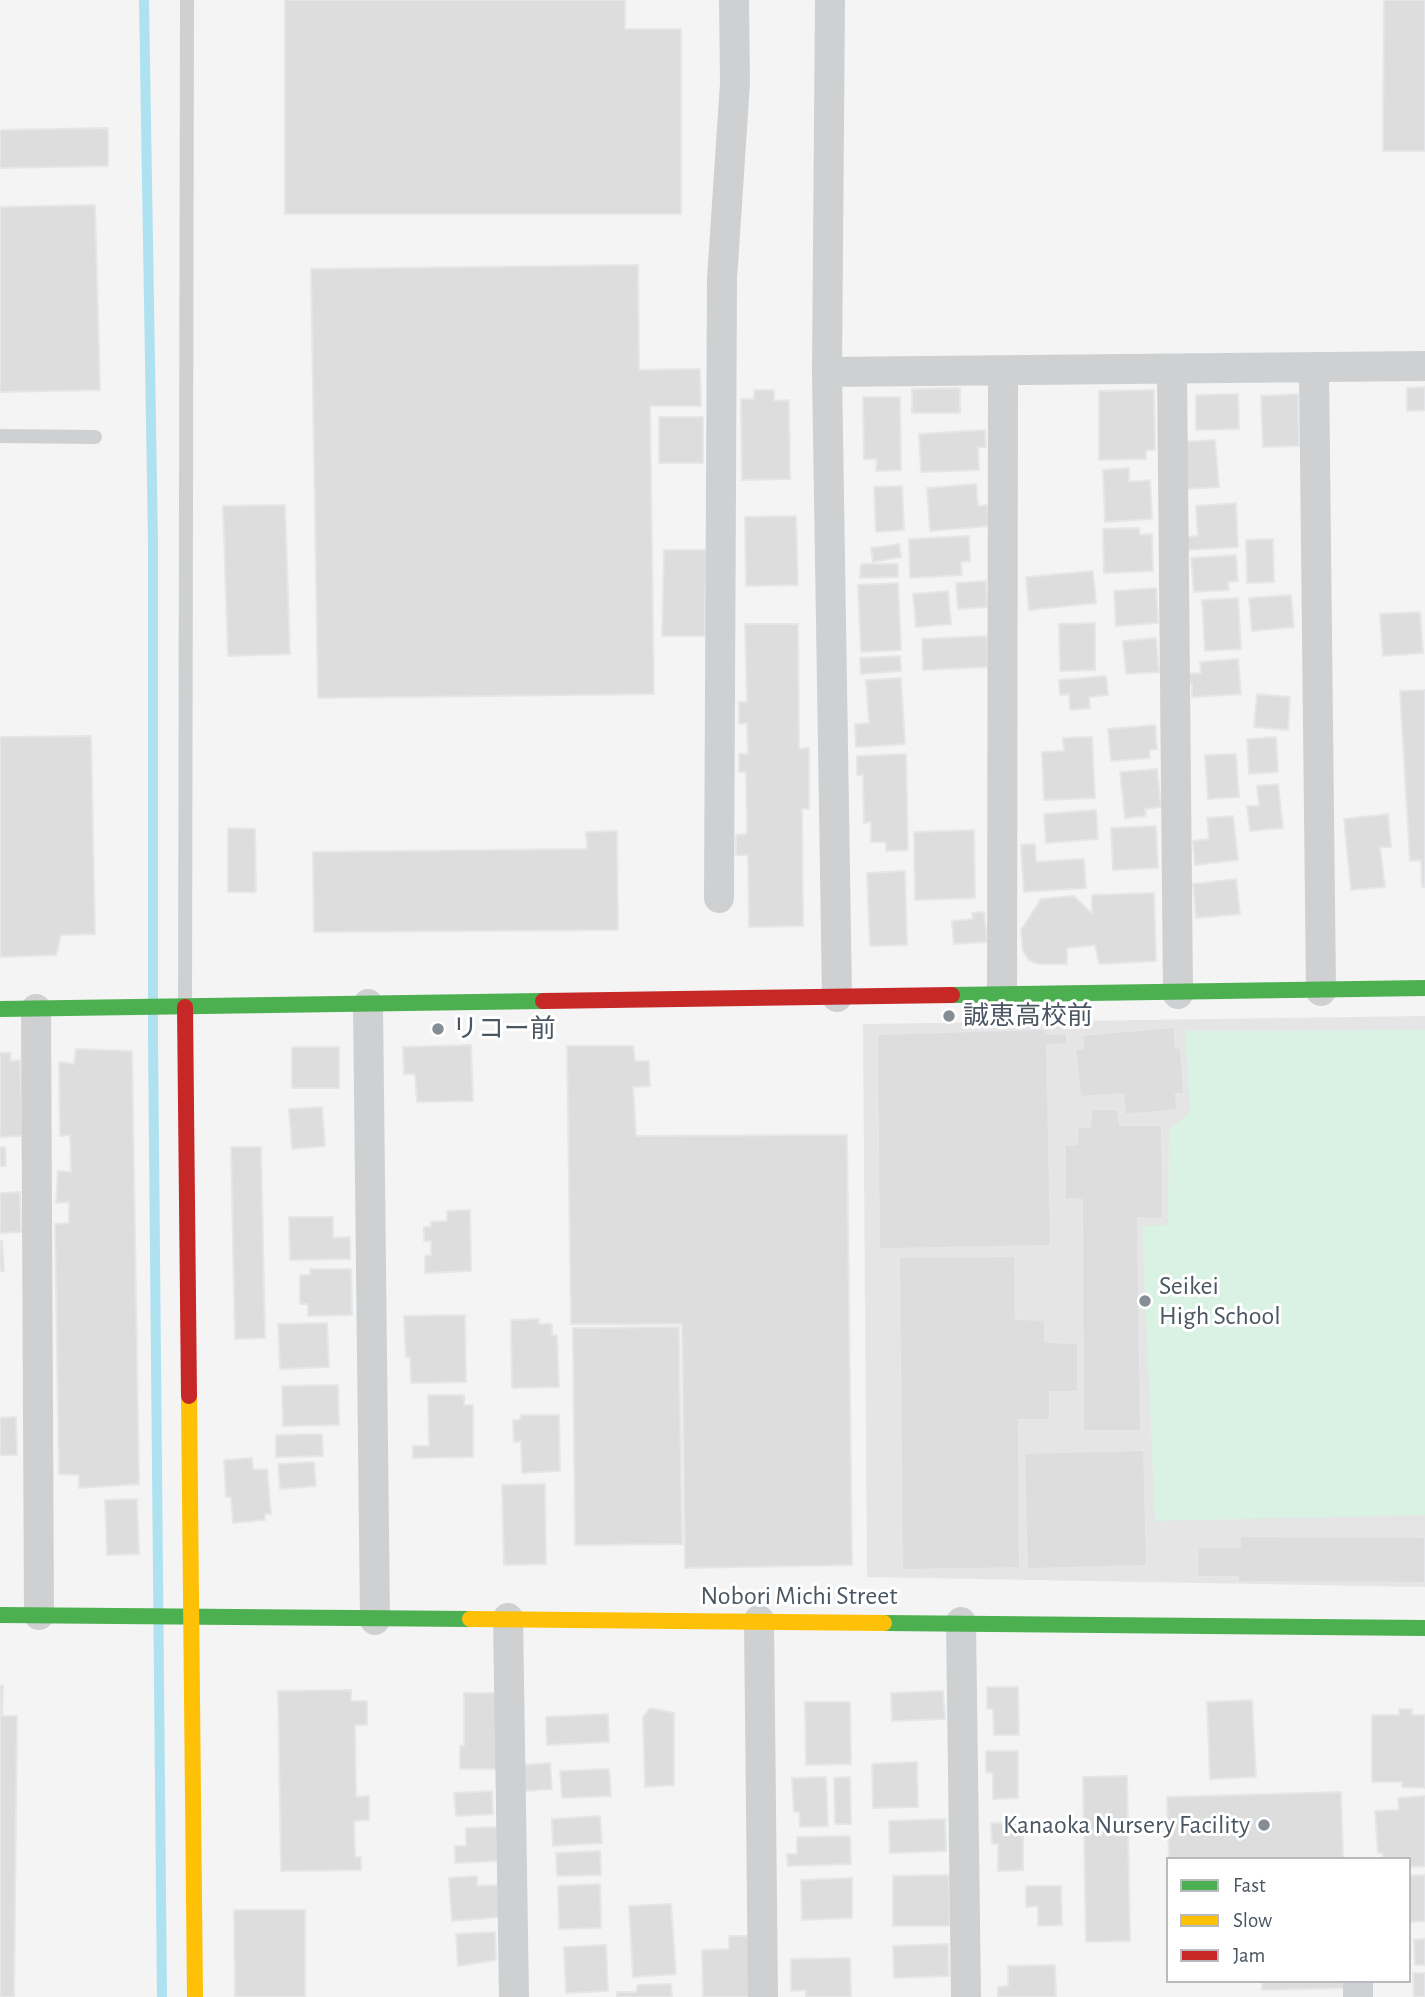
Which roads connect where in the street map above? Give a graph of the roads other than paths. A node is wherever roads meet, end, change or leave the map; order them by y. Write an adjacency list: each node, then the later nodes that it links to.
1 (187, 0): 18 (lane)
2 (734, 0): 11 (street)
3 (830, 0): 8 (street)
4 (1425, 366): 5 (street)
5 (1314, 368): 6 (street); 13 (street)
6 (1172, 370): 7 (street); 14 (street)
7 (1003, 371): 8 (street); 15 (street)
8 (827, 372): 16 (street)
9 (0, 436): 10 (lane)
10 (94, 437)
11 (719, 898)
12 (1425, 988): 13 (street)
13 (1321, 990): 14 (street)
14 (1178, 994): 15 (street)
15 (1002, 996): 16 (street)
16 (837, 997): 17 (street)
17 (368, 1004): 18 (street); 25 (street)
18 (185, 1007): 20 (street); 23 (street)
19 (0, 1009): 20 (street)
20 (36, 1009): 22 (street)
21 (0, 1615): 22 (street, Nobori Michi Street)
22 (39, 1615): 23 (street, Nobori Michi Street)
23 (192, 1618): 25 (street, Nobori Michi Street); 29 (street)
24 (508, 1618): 25 (street, Nobori Michi Street); 26 (street, Nobori Michi Street); 30 (street)
25 (375, 1620)
26 (759, 1620): 27 (street, Nobori Michi Street); 31 (street)
27 (961, 1622): 28 (street, Nobori Michi Street); 32 (street)
28 (1425, 1628)
29 (195, 1997)
30 (514, 1997)
31 (763, 1997)
32 (966, 1997)

